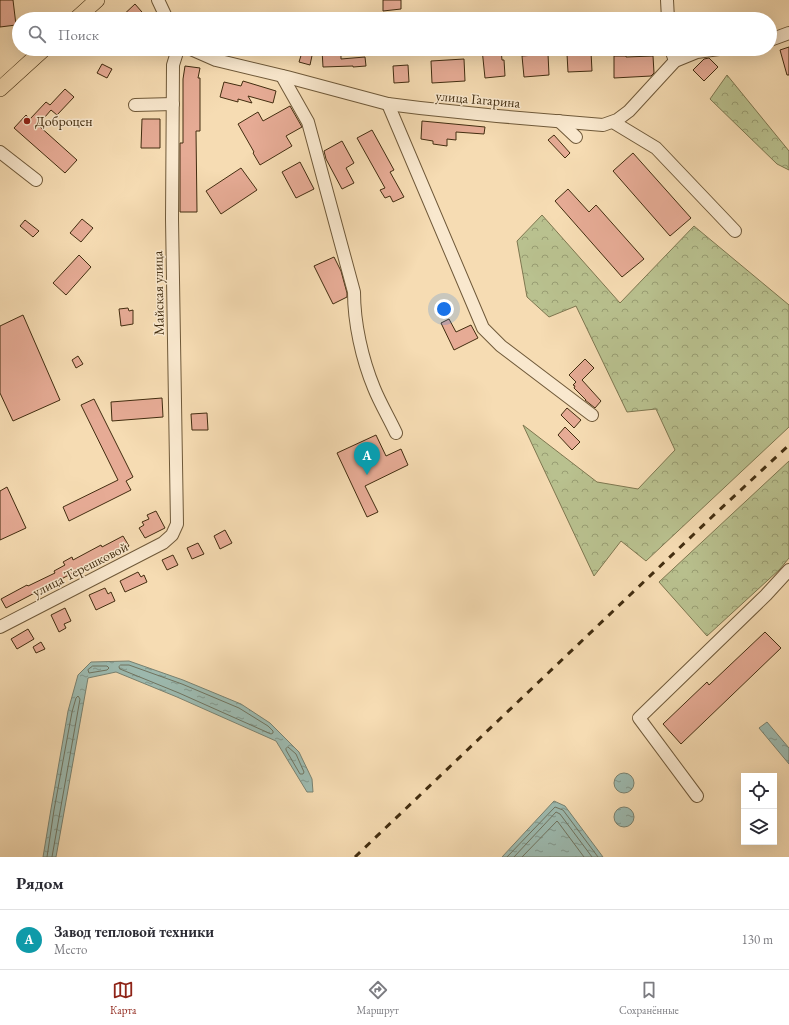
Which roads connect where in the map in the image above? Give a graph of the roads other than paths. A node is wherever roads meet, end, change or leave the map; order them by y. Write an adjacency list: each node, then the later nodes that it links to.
1 (97, 0): 4 (main road)
2 (158, 0): 5 (street)
3 (667, 0): 6 (street)
4 (84, 12)
5 (164, 12)
6 (668, 12)
7 (789, 33): 8 (street)
8 (777, 37)
9 (36, 56): 16 (main road)
10 (176, 56): 17 (street, Майская улица)
11 (207, 56): 15 (street, улица Гагарина)
12 (673, 56): 14 (street)
13 (688, 56): 14 (street, улица Гагарина)
14 (675, 62): 21 (street, улица Гагарина)
15 (282, 76): 18 (street, улица Гагарина); 27 (street)
16 (0, 89)
17 (173, 104): 19 (street); 28 (street, Майская улица)
18 (388, 104): 20 (street, улица Гагарина); 26 (street)
19 (135, 105)
20 (559, 121): 21 (street, улица Гагарина); 22 (street)
21 (613, 122): 25 (street)
22 (576, 136)
23 (0, 152): 24 (street)
24 (36, 180)
25 (735, 231)
26 (592, 415)
27 (396, 432)
28 (172, 535): 30 (street, улица Терешковой)
29 (789, 570): 31 (street)
30 (0, 627)
31 (697, 796)

